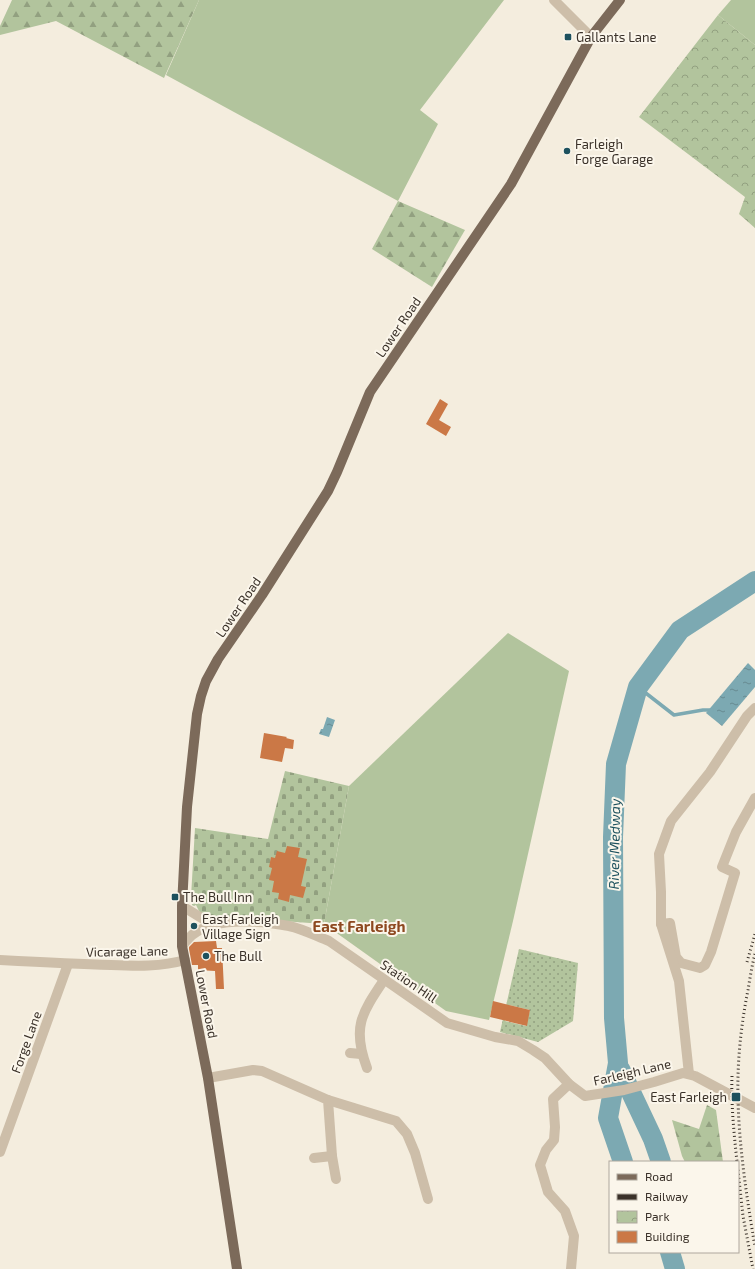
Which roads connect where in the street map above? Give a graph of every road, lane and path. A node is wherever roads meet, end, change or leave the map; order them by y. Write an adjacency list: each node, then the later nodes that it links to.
1 (554, 0): 3 (street)
2 (620, 0): 3 (main road, Lower Road)
3 (591, 36): 6 (main road, Lower Road)
4 (755, 708): 7 (street)
5 (755, 798): 7 (street)
6 (182, 906): 8 (street); 9 (main road, Lower Road)
7 (661, 924): 17 (street)
8 (213, 925): 9 (street, Station Hill); 13 (street, Station Hill)
9 (182, 946): 11 (main road, Lower Road)
10 (0, 960): 12 (street, Vicarage Lane)
11 (184, 960): 12 (street, Vicarage Lane); 18 (main road, Lower Road)
12 (68, 964): 23 (street, Forge Lane)
13 (384, 980): 15 (street); 19 (street, Station Hill)
14 (350, 1053): 15 (street)
15 (362, 1054): 16 (street)
16 (367, 1068)
17 (689, 1074): 20 (street, Farleigh Lane); 22 (street, Farleigh Lane)
18 (208, 1078): 21 (street); 28 (main road, Lower Road)
19 (570, 1084): 20 (street, Station Hill); 29 (street)
20 (579, 1092)
21 (328, 1100): 24 (street); 27 (street)
22 (755, 1108)
23 (0, 1152)
24 (332, 1156): 25 (street); 26 (street)
25 (314, 1158)
26 (336, 1179)
27 (428, 1199)
28 (237, 1269)
29 (571, 1269)

